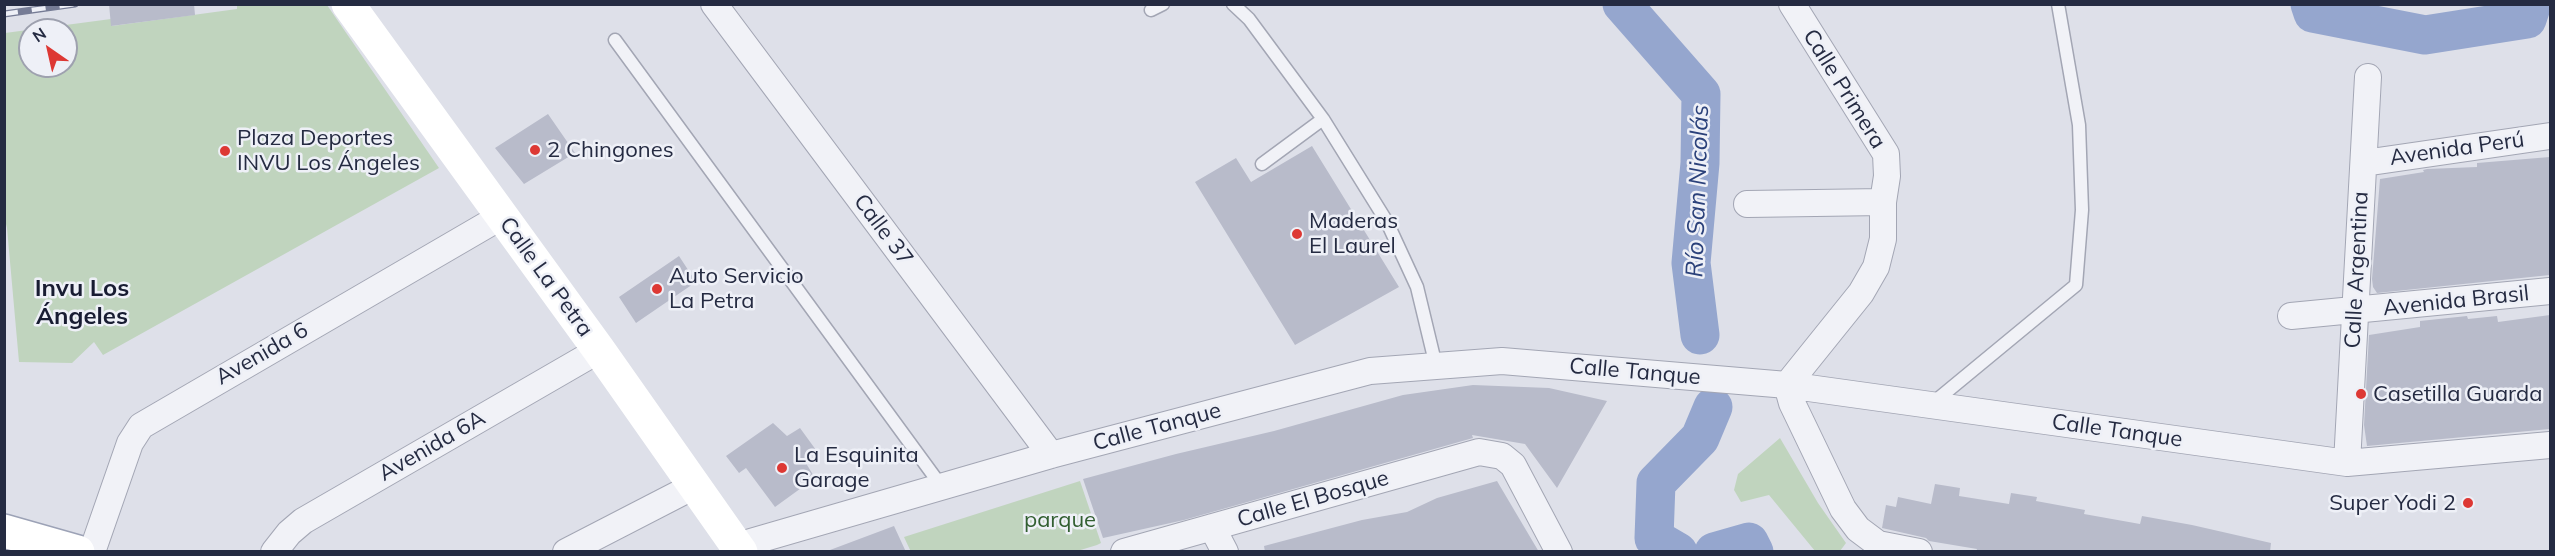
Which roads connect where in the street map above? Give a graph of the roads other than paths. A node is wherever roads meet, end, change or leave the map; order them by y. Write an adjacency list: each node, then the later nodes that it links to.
1 (348, 4): 16 (street, Calle La Petra)
2 (714, 4): 25 (street, Calle 37)
3 (1163, 4): 7 (lane)
4 (1233, 4): 10 (lane)
5 (1792, 4): 14 (street, Calle Primera)
6 (2058, 4): 23 (lane)
7 (1151, 10)
8 (615, 40): 28 (lane)
9 (2368, 77): 12 (street, Calle Argentina)
10 (1323, 119): 13 (lane); 21 (lane)
11 (2550, 136): 12 (street, Avenida Perú)
12 (2364, 163): 18 (street, Calle Argentina)
13 (1262, 164)
14 (1883, 202): 15 (street); 22 (street, Calle Primera)
15 (1747, 204)
16 (502, 216): 20 (street, Calle La Petra); 33 (street, Avenida 6)
17 (2550, 291): 18 (street, Avenida Brasil)
18 (2355, 311): 19 (street, Avenida Brasil); 26 (street, Calle Argentina)
19 (2291, 316)
20 (599, 350): 27 (street, Calle La Petra); 34 (street, Avenida 6A)
21 (1436, 366): 22 (street, Calle Tanque); 25 (street, Calle Tanque)
22 (1787, 385): 23 (street, Calle Tanque); 39 (street)
23 (1933, 404): 26 (street, Calle Tanque)
24 (2550, 445): 26 (street, Calle Tanque)
25 (1051, 455): 28 (street, Calle Tanque)
26 (2347, 463)
27 (694, 486): 31 (street, Calle La Petra); 35 (street)
28 (942, 487): 31 (street, Calle Tanque)
29 (1212, 527): 36 (street, Calle El Bosque); 37 (street); 38 (street, Calle El Bosque)
30 (4, 531): 32 (street)
31 (739, 549)
32 (78, 552)
33 (92, 552)
34 (274, 552)
35 (566, 552)
36 (1124, 552)
37 (1225, 552)
38 (1559, 552)
39 (1919, 552)

